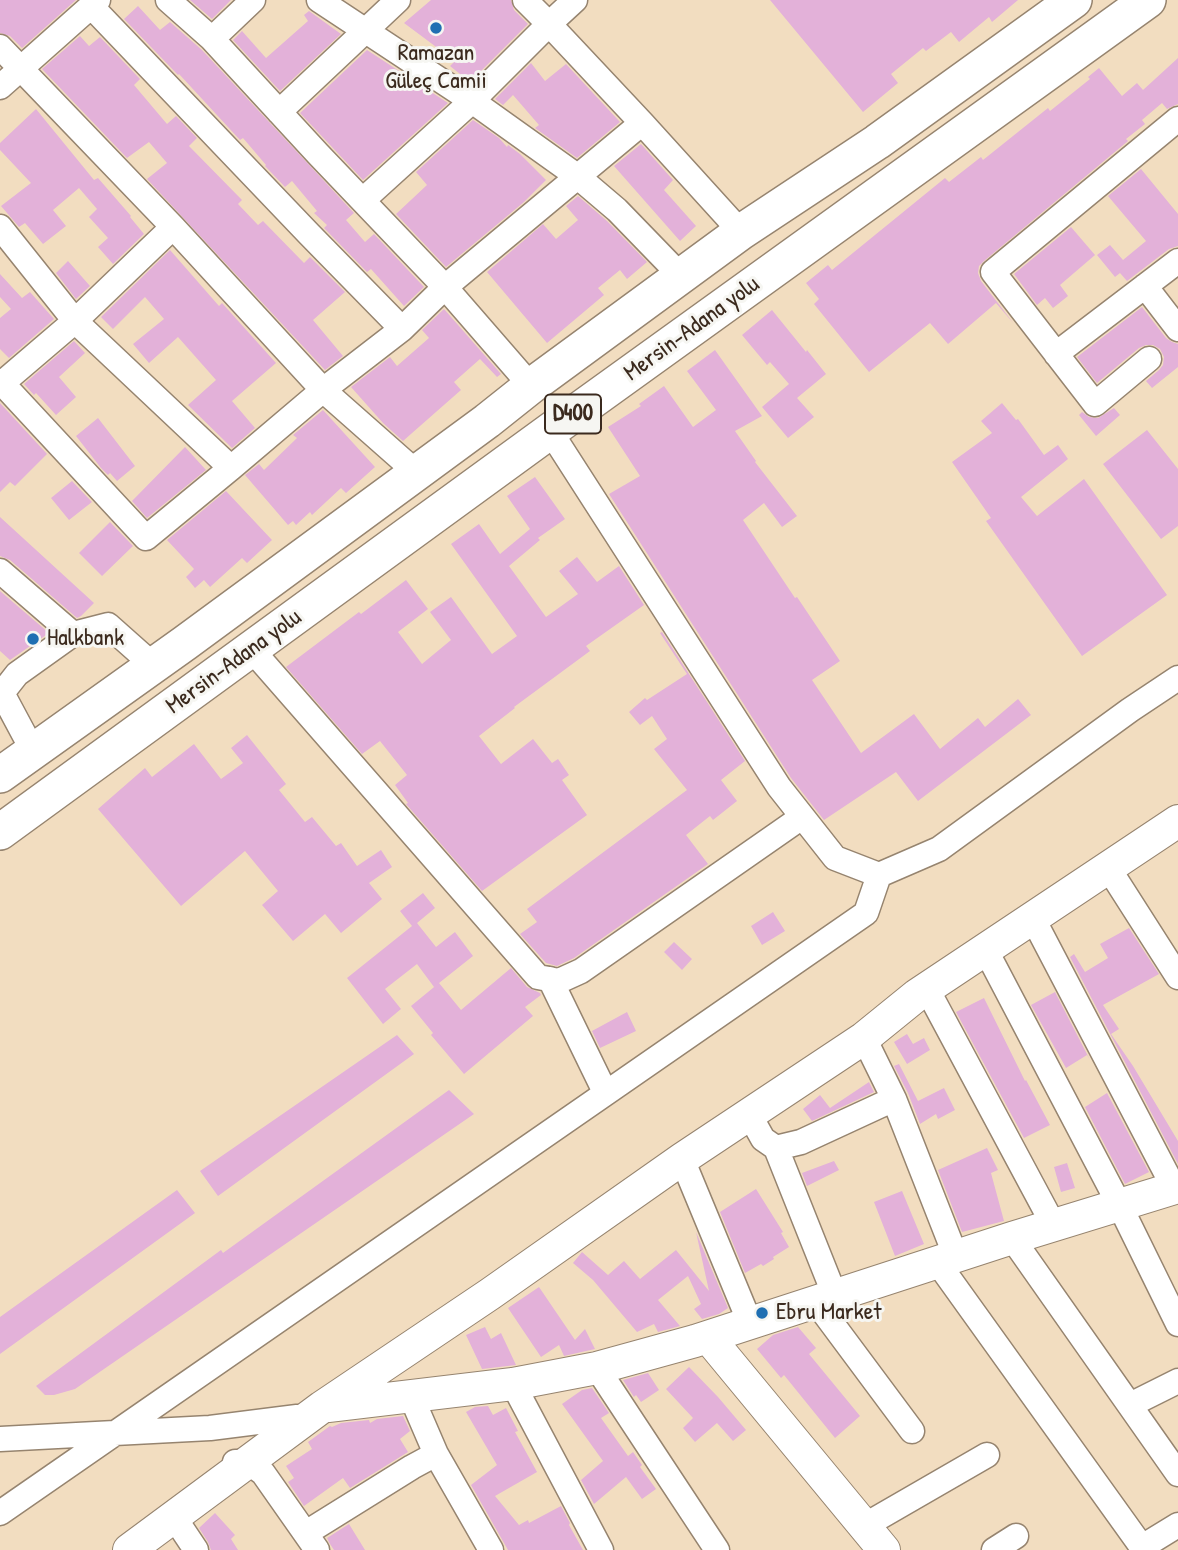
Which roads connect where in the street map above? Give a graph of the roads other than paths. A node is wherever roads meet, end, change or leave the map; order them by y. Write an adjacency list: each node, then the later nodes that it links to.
1 (168, 0): 12 (street)
2 (253, 0): 12 (street)
3 (319, 0): 11 (street)
4 (398, 0): 11 (street)
5 (525, 0): 10 (street)
6 (575, 0): 10 (street)
7 (1074, 0): 24 (highway, Mersin-Adana yolu / D400)
8 (1148, 0): 37 (highway, Mersin-Adana yolu / D400)
9 (94, 3): 14 (street); 30 (street)
10 (549, 23): 16 (street); 19 (street)
11 (366, 31): 16 (street); 17 (street)
12 (212, 39): 17 (street)
13 (0, 47): 14 (street)
14 (21, 69): 15 (street); 23 (street)
15 (0, 87)
16 (472, 101): 20 (street); 21 (street)
17 (279, 112): 21 (street)
18 (1178, 119): 32 (street)
19 (642, 123): 20 (street); 24 (street)
20 (577, 176): 26 (street); 28 (street)
21 (363, 200): 28 (street)
22 (0, 227): 29 (street)
23 (173, 227): 29 (street); 36 (street)
24 (741, 232): 26 (highway, Mersin-Adana yolu / D400)
25 (1178, 261): 27 (street)
26 (681, 276): 35 (highway, Mersin-Adana yolu / D400)
27 (1145, 286): 31 (street); 32 (street)
28 (445, 287): 30 (street); 35 (street)
29 (75, 320): 34 (street); 38 (street)
30 (402, 329): 36 (street)
31 (1178, 329)
32 (1056, 354): 33 (street)
33 (1149, 359)
34 (1, 383): 38 (street)
35 (531, 386): 39 (highway, Mersin-Adana yolu / D400)
36 (323, 390): 38 (street); 39 (street)
37 (550, 431): 42 (highway, Mersin-Adana yolu / D400); 48 (street)
38 (231, 468)
39 (416, 473): 43 (highway, Mersin-Adana yolu / D400)
40 (0, 572): 41 (street)
41 (73, 634): 43 (street); 45 (street)
42 (252, 650): 50 (highway, Mersin-Adana yolu / D400); 57 (street)
43 (153, 664): 46 (highway, Mersin-Adana yolu / D400)
44 (1178, 677): 52 (street)
45 (5, 680): 46 (street)
46 (33, 751): 47 (highway, Mersin-Adana yolu / D400)
47 (0, 775)
48 (802, 817): 52 (street); 57 (street)
49 (1178, 821): 59 (main road)
50 (0, 832)
51 (1178, 838): 53 (main road)
52 (879, 875): 60 (street)
53 (1116, 880): 54 (main road); 56 (street)
54 (1040, 932): 55 (main road); 65 (street)
55 (993, 964): 58 (main road); 66 (street)
56 (1177, 973)
57 (550, 979): 60 (street)
58 (934, 1002): 59 (main road); 67 (street)
59 (864, 1038): 61 (street); 62 (main road)
60 (605, 1093): 81 (street)
61 (894, 1099): 63 (street); 69 (street)
62 (749, 1114): 63 (street); 64 (main road)
63 (776, 1148): 70 (street)
64 (682, 1159): 71 (street); 79 (main road)
65 (1176, 1187): 66 (main road)
66 (1120, 1206): 67 (main road); 72 (street)
67 (1054, 1226): 68 (main road)
68 (1012, 1238): 69 (main road); 78 (street)
69 (947, 1260): 70 (main road); 93 (street)
70 (826, 1299): 71 (main road); 80 (street)
71 (750, 1324): 73 (main road)
72 (1178, 1324)
73 (708, 1337): 74 (main road); 90 (main road)
74 (597, 1368): 76 (main road); 99 (street)
75 (1178, 1381): 78 (street)
76 (513, 1384): 77 (main road); 98 (street)
77 (411, 1396): 79 (main road); 83 (street)
78 (1130, 1405): 86 (street)
79 (310, 1412): 81 (street); 85 (main road)
80 (912, 1431)
81 (115, 1433): 82 (street); 87 (street)
82 (0, 1439)
83 (436, 1454): 92 (street); 97 (street)
84 (987, 1455): 90 (street)
85 (241, 1462): 88 (main road); 92 (street); 94 (main road)
86 (1178, 1474)
87 (0, 1513)
88 (174, 1517): 95 (main road); 96 (street)
89 (1178, 1525): 93 (street)
90 (864, 1526): 100 (main road)
91 (1016, 1536): 101 (street)
92 (312, 1541)
93 (1143, 1549)
94 (109, 1550)
95 (130, 1550)
96 (196, 1550)
97 (491, 1550)
98 (601, 1550)
99 (717, 1550)
100 (884, 1550)
101 (994, 1550)

